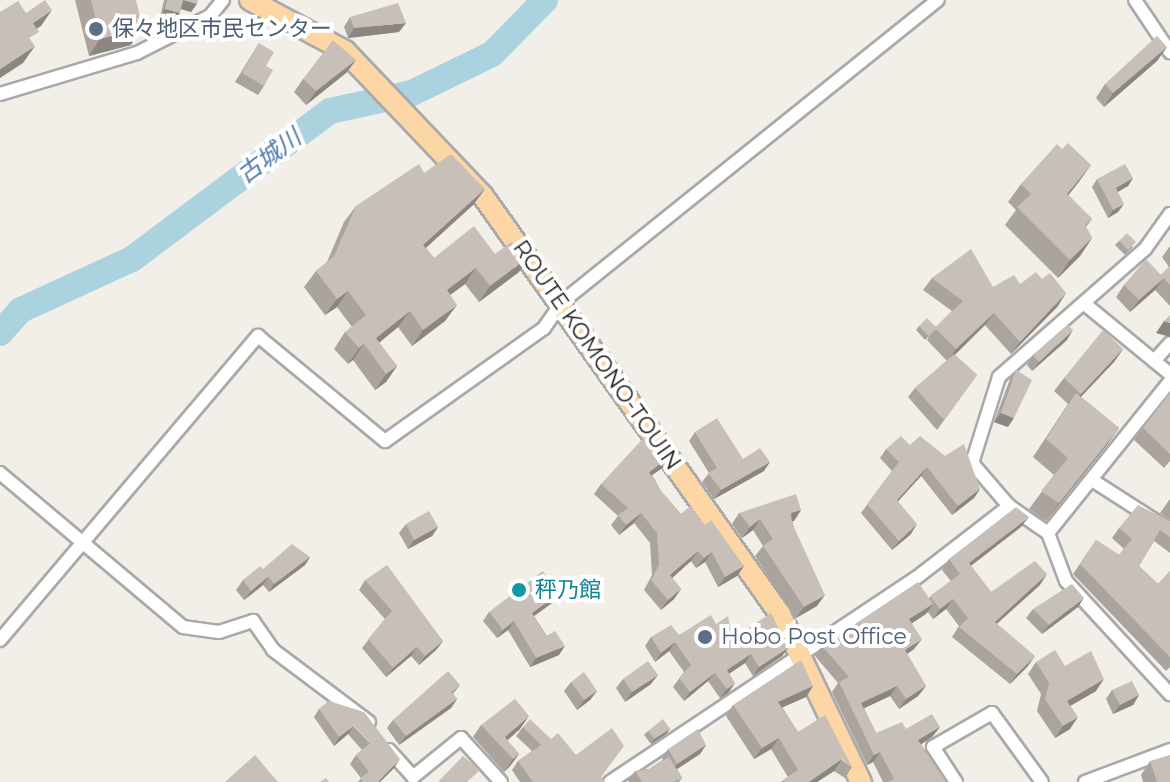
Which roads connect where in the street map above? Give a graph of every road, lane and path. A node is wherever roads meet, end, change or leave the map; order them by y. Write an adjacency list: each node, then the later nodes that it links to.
1 (223, 0): 6 (street)
2 (250, 0): 8 (main road, ROUTE KOMONO-TOUIN)
3 (938, 0): 8 (street)
4 (1135, 0): 5 (street)
5 (1170, 52)
6 (0, 94)
7 (1170, 214): 9 (street)
8 (562, 302): 19 (street); 21 (main road, ROUTE KOMONO-TOUIN)
9 (1086, 305): 11 (street); 16 (street)
10 (1170, 343): 11 (street)
11 (1154, 361): 12 (street)
12 (1170, 374)
13 (1170, 381): 15 (street)
14 (0, 473): 19 (street)
15 (1092, 480): 17 (street); 18 (street)
16 (1009, 506): 18 (street); 21 (street)
17 (1170, 530)
18 (1048, 533): 22 (street)
19 (83, 542): 20 (street); 24 (street)
20 (0, 640)
21 (801, 654): 25 (street); 26 (main road, ROUTE KOMONO-TOUIN)
22 (1170, 694)
23 (1170, 750): 29 (street)
24 (501, 782)
25 (610, 782)
26 (861, 782)
27 (956, 782): 28 (street)
28 (1042, 782)
29 (1085, 782)

